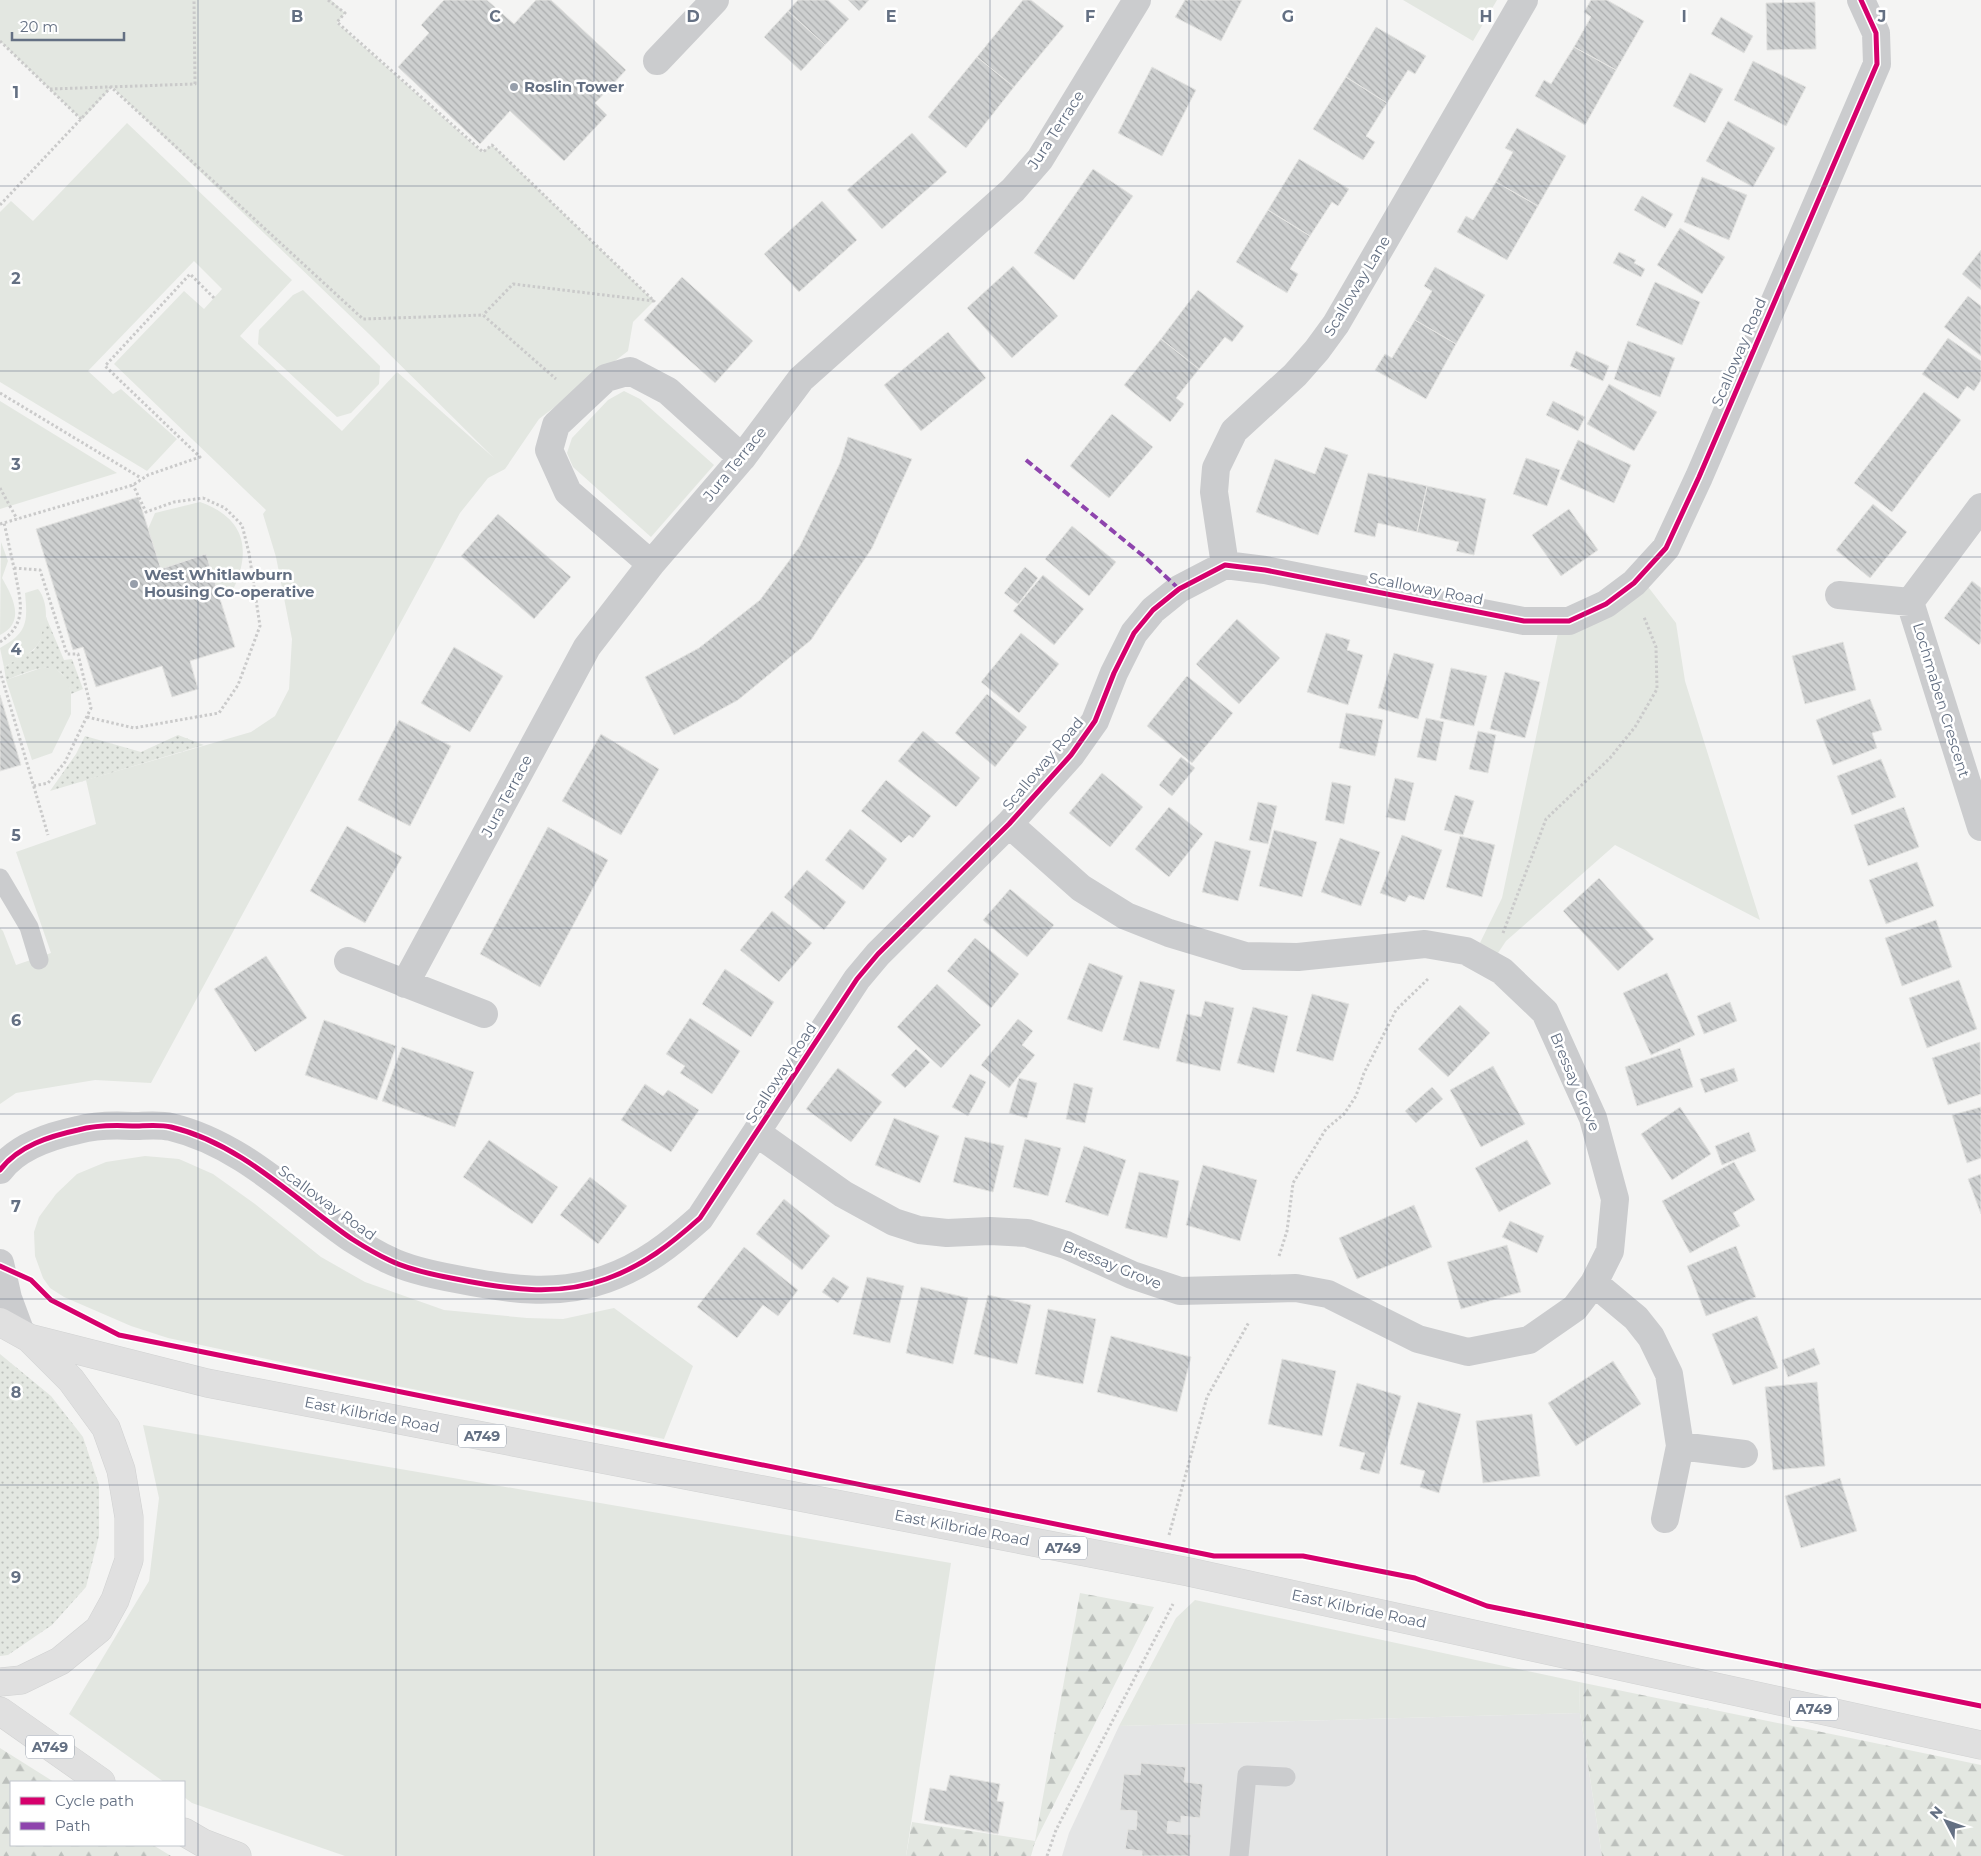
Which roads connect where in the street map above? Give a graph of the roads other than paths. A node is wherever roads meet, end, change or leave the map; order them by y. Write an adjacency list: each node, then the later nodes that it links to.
1 (715, 0): 5 (street)
2 (1137, 0): 6 (street, Jura Terrace)
3 (1524, 0): 9 (street, Scalloway Lane)
4 (1861, 0): 9 (street, Scalloway Road)
5 (657, 61)
6 (742, 458): 8 (street, Jura Terrace); 8 (street)
7 (1981, 507): 11 (street, Lochmaben Crescent)
8 (651, 564): 17 (street, Jura Terrace)
9 (1225, 565): 12 (street, Scalloway Road)
10 (1839, 595): 11 (street, Lochmaben Crescent)
11 (1910, 602): 13 (street, Lochmaben Crescent)
12 (1009, 824): 19 (street, Scalloway Road); 22 (street, Bressay Grove)
13 (1981, 827)
14 (0, 878): 15 (lane)
15 (39, 960)
16 (348, 962): 17 (street)
17 (405, 984): 18 (street)
18 (484, 1014)
19 (757, 1133): 20 (street, Scalloway Road); 22 (street, Bressay Grove)
20 (0, 1170)
21 (0, 1263): 23 (street)
22 (1594, 1283): 24 (street)
23 (17, 1331): 27 (main road); 29 (main road, East Kilbride Road / A749)
24 (1680, 1446): 25 (street); 26 (street)
25 (1744, 1454)
26 (1664, 1519)
27 (0, 1682)
28 (0, 1711): 31 (main road, A749)
29 (1981, 1746)
30 (1286, 1777): 34 (lane)
31 (100, 1781)
32 (185, 1833): 33 (main road)
33 (237, 1856)
34 (1239, 1856)

